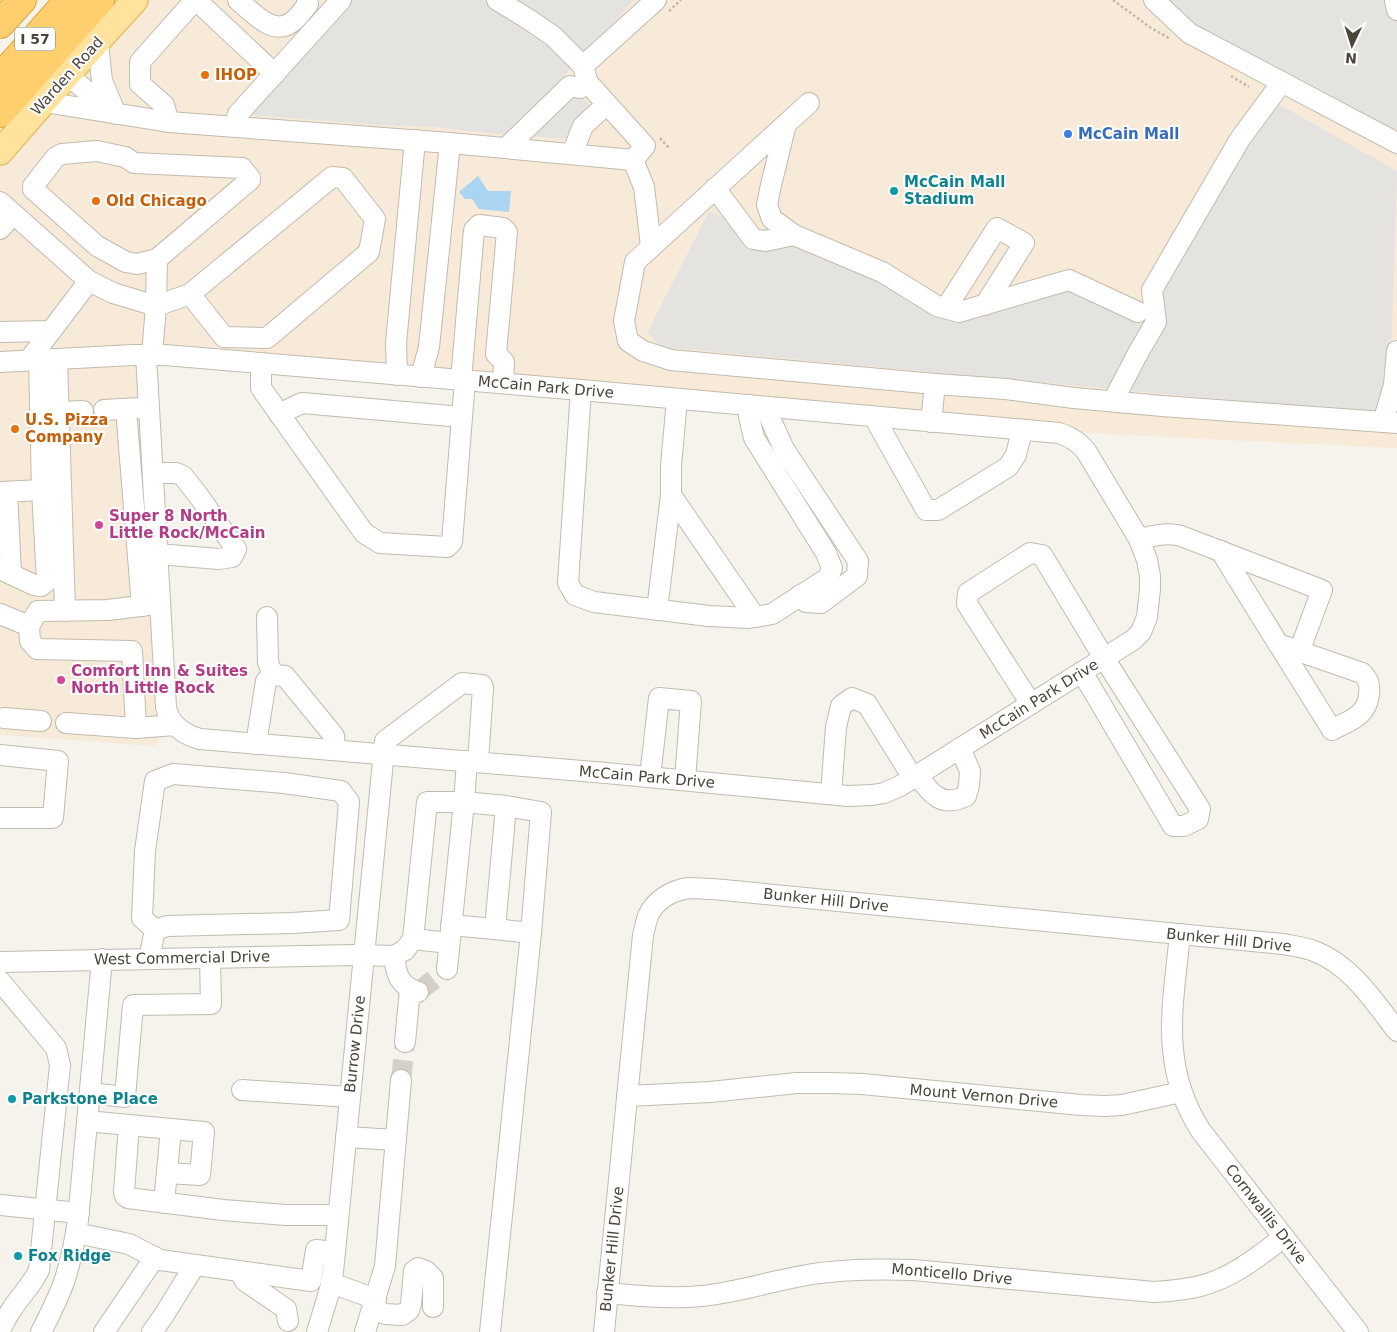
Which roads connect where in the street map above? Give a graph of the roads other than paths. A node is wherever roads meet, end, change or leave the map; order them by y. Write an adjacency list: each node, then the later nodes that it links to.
1 (22, 0): 14 (highway, I 57)
2 (69, 0): 19 (highway, I 57)
3 (100, 0): 24 (highway)
4 (135, 0): 15 (main road, Warden Road)
5 (195, 0): 16 (street); 26 (street)
6 (238, 0): 7 (street)
7 (307, 0)
8 (341, 0): 16 (street)
9 (497, 0): 17 (street)
10 (1154, 0): 20 (street)
11 (1395, 0): 13 (street)
12 (661, 6): 17 (street)
13 (1397, 10)
14 (0, 24)
15 (98, 42): 18 (main road, Warden Road); 25 (street)
16 (274, 74): 28 (street)
17 (585, 74): 23 (street); 32 (street)
18 (67, 75): 21 (main road, Warden Road); 25 (street)
19 (0, 78)
20 (1282, 82): 31 (street); 63 (street)
21 (44, 102): 25 (street); 33 (main road, Warden Road)
22 (809, 103): 27 (street)
23 (607, 104): 34 (street); 35 (street)
24 (0, 112)
25 (116, 114): 26 (street)
26 (169, 122): 28 (street)
27 (786, 124): 36 (street); 39 (street)
28 (234, 126): 29 (street)
29 (415, 140): 30 (street); 56 (street)
30 (450, 143): 32 (street); 57 (street)
31 (1397, 143)
32 (506, 148): 34 (street)
33 (0, 152)
34 (572, 154): 35 (street)
35 (633, 160): 41 (street)
36 (715, 188): 39 (street); 41 (street)
37 (7, 208): 38 (street); 43 (street)
38 (0, 229)
39 (794, 235): 47 (street)
40 (97, 246): 42 (street); 42 (street); 43 (street)
41 (651, 246): 60 (street)
42 (157, 259): 46 (street)
43 (82, 275): 46 (street); 49 (street)
44 (190, 294): 44 (street); 46 (street)
45 (985, 305): 47 (street); 47 (street); 48 (street)
46 (156, 306): 52 (street)
47 (946, 308)
48 (1138, 312)
49 (51, 331): 50 (street); 53 (street)
50 (0, 332)
51 (1397, 351): 74 (street)
52 (149, 355): 53 (street, McCain Park Drive); 55 (street, McCain Park Drive); 65 (street)
53 (42, 359): 54 (street, McCain Park Drive); 69 (street); 77 (street)
54 (0, 362)
55 (261, 363): 56 (street, McCain Park Drive); 70 (street)
56 (397, 374): 57 (street, McCain Park Drive)
57 (421, 377): 58 (street, McCain Park Drive)
58 (463, 380): 59 (street, McCain Park Drive); 59 (street); 71 (street)
59 (503, 383): 61 (street, McCain Park Drive)
60 (935, 384): 63 (street); 73 (street)
61 (581, 390): 62 (street, McCain Park Drive); 86 (street)
62 (677, 399): 64 (street, McCain Park Drive); 79 (street)
63 (1113, 401): 74 (street)
64 (758, 406): 72 (street, McCain Park Drive); 84 (street); 84 (street)
65 (149, 407): 66 (street); 76 (street)
66 (126, 409): 67 (street); 85 (street)
67 (104, 410)
68 (83, 411): 69 (street)
69 (59, 412): 87 (street)
70 (279, 414): 71 (street); 71 (street)
71 (462, 417)
72 (874, 417): 73 (street, McCain Park Drive); 75 (street)
73 (931, 422): 75 (street, McCain Park Drive)
74 (1390, 423)
75 (1022, 430): 80 (street, McCain Park Drive)
76 (153, 473): 82 (street); 82 (street)
77 (42, 490): 78 (street); 83 (street)
78 (3, 492): 83 (street)
79 (671, 495): 86 (street); 90 (street)
80 (1139, 539): 81 (street); 94 (street, McCain Park Drive)
81 (1221, 551): 92 (street); 93 (street)
82 (158, 554): 85 (street)
83 (6, 572)
84 (800, 595): 90 (street)
85 (151, 605): 87 (street); 101 (street)
86 (657, 610): 90 (street)
87 (65, 611): 91 (street)
88 (0, 614): 91 (street)
89 (267, 617): 96 (street)
90 (755, 617)
91 (29, 626): 102 (street)
92 (1278, 644): 93 (street); 93 (street)
93 (1299, 652)
94 (1104, 658): 95 (street, McCain Park Drive); 95 (street); 97 (street)
95 (1082, 672): 97 (street, McCain Park Drive)
96 (273, 675): 103 (street); 105 (street)
97 (1031, 704): 104 (street, McCain Park Drive)
98 (4, 718): 99 (street)
99 (40, 721)
100 (66, 723): 102 (street)
101 (175, 725): 102 (street); 103 (street, McCain Park Drive)
102 (136, 728)
103 (256, 744): 105 (street, McCain Park Drive)
104 (960, 748): 109 (street, McCain Park Drive); 109 (street)
105 (335, 750): 106 (street, McCain Park Drive)
106 (385, 754): 108 (street, McCain Park Drive); 108 (street); 117 (street, Burrow Drive)
107 (0, 755): 115 (street)
108 (472, 762): 110 (street, McCain Park Drive); 113 (street)
109 (916, 776): 112 (street, McCain Park Drive); 112 (street)
110 (650, 777): 111 (street, McCain Park Drive); 111 (street)
111 (685, 780): 112 (street, McCain Park Drive)
112 (831, 794)
113 (464, 802): 114 (street); 121 (street); 123 (street)
114 (506, 806): 118 (street); 120 (street)
115 (0, 818)
116 (339, 920): 117 (street); 119 (street); 119 (street)
117 (368, 921): 124 (street, Burrow Drive)
118 (495, 929): 120 (street); 121 (street)
119 (155, 930): 128 (street)
120 (531, 933): 168 (street)
121 (450, 934): 123 (street); 130 (street)
122 (1180, 934): 132 (street, Bunker Hill Drive); 136 (street); 138 (street, Bunker Hill Drive)
123 (413, 938): 125 (street)
124 (364, 955): 125 (street, West Commercial Drive); 126 (street, West Commercial Drive); 139 (street, Burrow Drive)
125 (394, 956): 133 (street)
126 (210, 958): 128 (street, West Commercial Drive); 137 (street)
127 (102, 959): 128 (street, West Commercial Drive); 129 (street, West Commercial Drive); 137 (street)
128 (149, 959)
129 (0, 962)
130 (447, 969)
131 (0, 981): 148 (street)
132 (1397, 1031)
133 (405, 1042)
134 (401, 1080): 144 (street)
135 (242, 1090): 139 (street)
136 (1181, 1092): 138 (street, Mount Vernon Drive); 152 (street, Cornwallis Drive)
137 (90, 1094): 140 (street)
138 (627, 1096): 158 (street, Bunker Hill Drive)
139 (350, 1097): 143 (street, Burrow Drive)
140 (87, 1122): 141 (street); 149 (street)
141 (129, 1125): 142 (street); 146 (street)
142 (171, 1129): 145 (street); 145 (street)
143 (346, 1137): 144 (street); 150 (street, Burrow Drive)
144 (396, 1140): 159 (street)
145 (167, 1173): 146 (street)
146 (164, 1203): 150 (street)
147 (0, 1206): 148 (street)
148 (44, 1210): 149 (street); 162 (street)
149 (79, 1213): 151 (street)
150 (338, 1215): 153 (street, Burrow Drive)
151 (76, 1233): 154 (street); 163 (street)
152 (1284, 1237): 158 (street, Monticello Drive); 170 (street, Cornwallis Drive)
153 (334, 1252): 156 (street); 157 (street, Burrow Drive)
154 (155, 1257): 155 (street); 164 (street)
155 (195, 1265): 156 (street); 165 (street)
156 (240, 1272): 161 (street)
157 (331, 1283): 159 (street); 166 (street, Burrow Drive)
158 (607, 1293): 169 (street, Bunker Hill Drive)
159 (375, 1303): 160 (street); 167 (street)
160 (433, 1307)
161 (284, 1327): 166 (street)
162 (0, 1330)
163 (41, 1332)
164 (104, 1332)
165 (152, 1332)
166 (316, 1332)
167 (365, 1332)
168 (490, 1332)
169 (604, 1332)
170 (1358, 1332)

